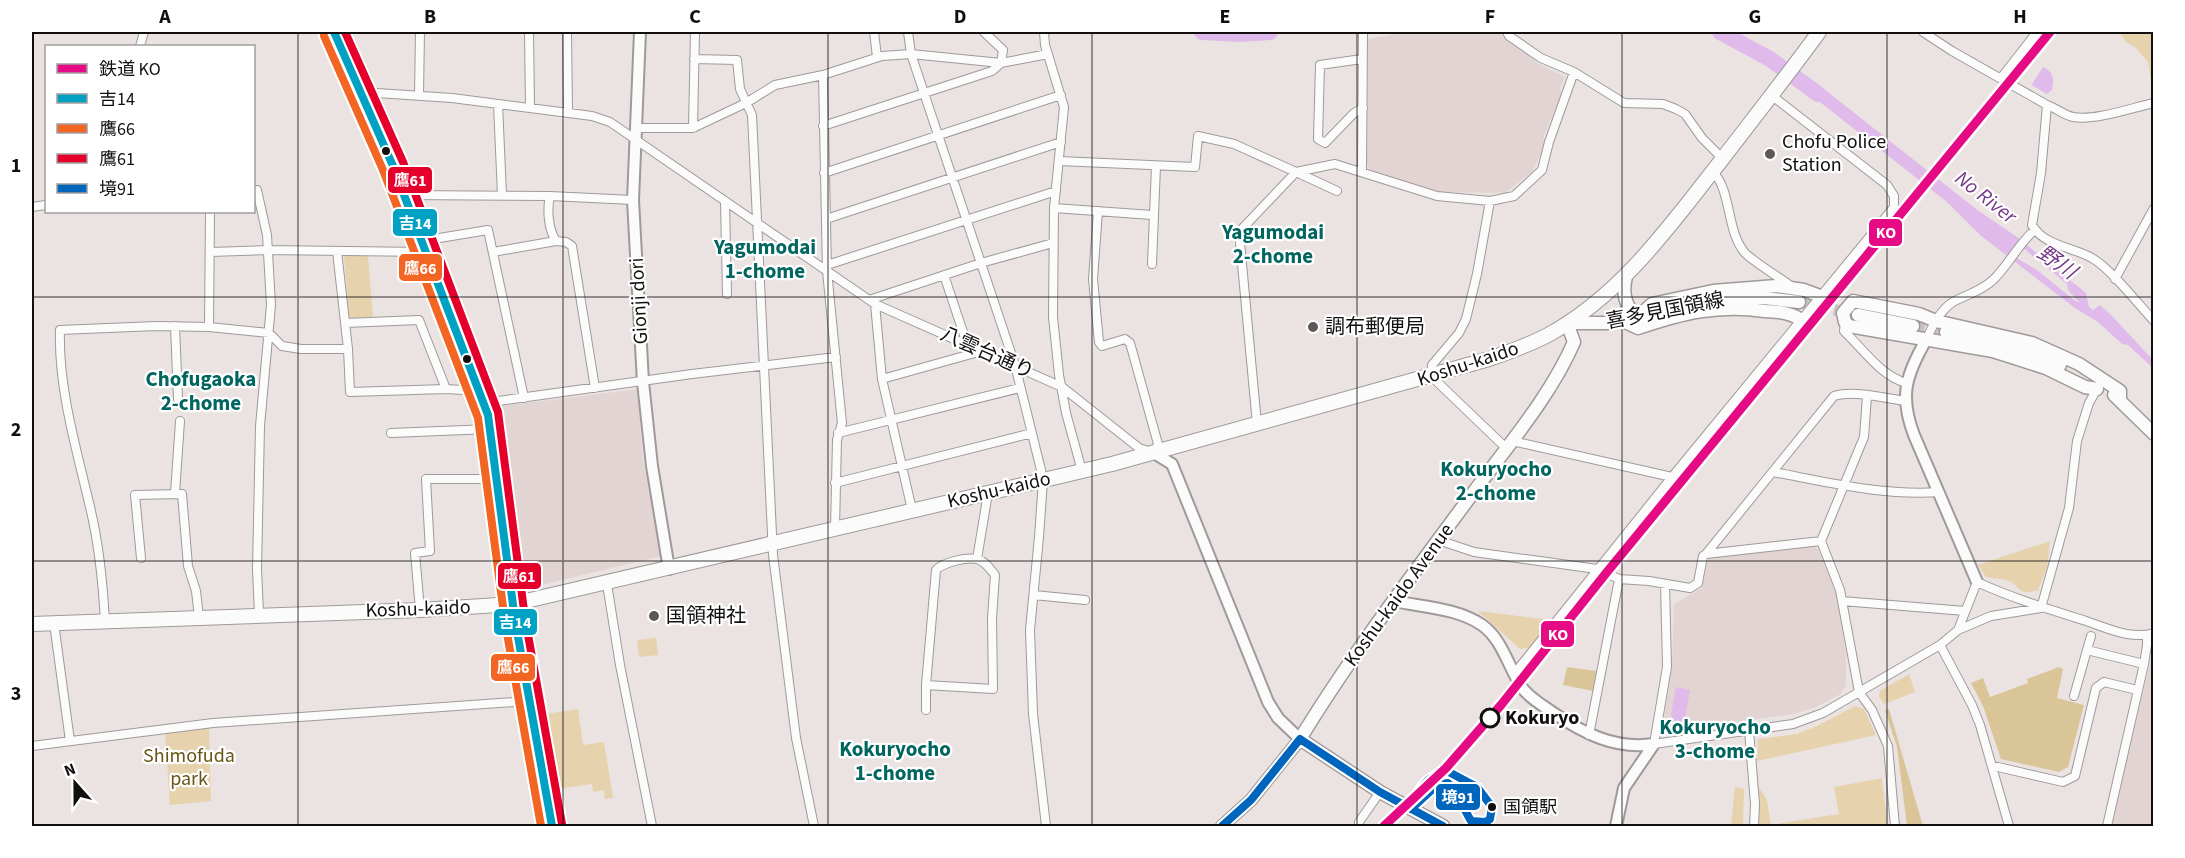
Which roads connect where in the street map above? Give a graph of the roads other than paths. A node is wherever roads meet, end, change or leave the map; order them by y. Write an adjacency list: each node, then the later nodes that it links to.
1 (334, 32): 26 (street)
2 (420, 32): 28 (street)
3 (529, 32): 34 (street)
4 (567, 32): 36 (street)
5 (640, 32): 39 (street, Gionji dori)
6 (695, 32): 19 (street)
7 (873, 32): 18 (street)
8 (908, 32): 16 (street)
9 (984, 32): 21 (street)
10 (1044, 32): 17 (street)
11 (1507, 32): 22 (street)
12 (1819, 32): 25 (highway, Koshu-kaido)
13 (1923, 32): 24 (street)
14 (2037, 32): 24 (street)
15 (1363, 33): 20 (street)
16 (911, 54): 18 (street); 21 (street); 27 (street)
17 (1048, 54): 21 (street); 29 (street)
18 (877, 57): 23 (street)
19 (694, 59): 30 (street); 38 (street)
20 (1362, 59): 35 (street); 35 (street)
21 (1001, 63): 27 (street)
22 (1574, 72): 42 (street); 58 (street)
23 (823, 75): 30 (street); 37 (street)
24 (2001, 78): 33 (street)
25 (1775, 90): 42 (highway, Koshu-kaido); 83 (street)
26 (362, 92): 28 (street, 八雲台通り); 53 (street)
27 (924, 93): 37 (street); 40 (street)
28 (419, 95): 32 (street, 八雲台通り)
29 (1061, 95): 40 (street); 41 (street)
30 (746, 103): 38 (street); 66 (street)
31 (2154, 103): 33 (street)
32 (498, 104): 34 (street, 八雲台通り); 54 (street)
33 (2047, 105): 67 (street)
34 (530, 107): 36 (street, 八雲台通り)
35 (1363, 108): 45 (street)
36 (568, 112): 39 (street, 八雲台通り)
37 (823, 126): 48 (street)
38 (693, 128): 39 (street)
39 (635, 134): 56 (street, Gionji dori); 57 (street, 八雲台通り)
40 (938, 135): 48 (street); 49 (street)
41 (1061, 142): 43 (street); 49 (street)
42 (1723, 159): 47 (highway, Koshu-kaido)
43 (1059, 160): 44 (street); 51 (street)
44 (1156, 166): 46 (street); 63 (street)
45 (1362, 171): 46 (street); 58 (street)
46 (1296, 172): 52 (street); 127 (street)
47 (1713, 172): 79 (highway, Koshu-kaido); 81 (street)
48 (824, 173): 64 (street)
49 (952, 178): 64 (street); 65 (street)
50 (255, 190): 71 (street)
51 (1056, 191): 59 (street); 65 (street)
52 (1337, 191)
53 (403, 195): 54 (street); 70 (street)
54 (502, 195): 55 (street)
55 (550, 196): 56 (street); 68 (street)
56 (633, 200): 110 (street, Gionji dori)
57 (725, 201): 66 (street, 八雲台通り); 82 (street)
58 (1490, 201): 108 (street)
59 (1054, 208): 61 (street); 69 (street)
60 (2154, 208): 80 (street)
61 (1098, 212): 63 (street); 134 (street)
62 (210, 213): 73 (street)
63 (1152, 214): 76 (street)
64 (826, 219): 77 (street)
65 (966, 220): 75 (street); 77 (street)
66 (758, 224): 77 (street, 八雲台通り); 105 (street)
67 (2035, 230): 80 (street); 90 (street)
68 (556, 241): 74 (street); 114 (street)
69 (1053, 243): 75 (street); 113 (street)
70 (423, 246): 72 (street); 74 (street); 117 (street)
71 (268, 250): 72 (street); 73 (street); 99 (street)
72 (337, 251): 93 (street)
73 (210, 252): 97 (street)
74 (493, 252): 119 (street)
75 (981, 263): 78 (street); 106 (street)
76 (1152, 264)
77 (827, 268): 84 (street, 八雲台通り); 104 (street)
78 (944, 275): 84 (street); 101 (street)
79 (1626, 276): 87 (main road); 94 (highway, Koshu-kaido)
80 (2115, 279): 91 (street)
81 (1794, 288): 83 (main road); 87 (main road)
82 (727, 294)
83 (1820, 296): 88 (street)
84 (872, 302): 101 (street, 八雲台通り); 109 (street)
85 (1799, 302): 87 (main road, 喜多見国領線)
86 (1858, 315): 95 (main road)
87 (1636, 318): 89 (main road, 喜多見国領線)
88 (1800, 319): 89 (main road); 139 (street)
89 (1623, 321): 94 (main road, 喜多見国領線)
90 (1936, 321): 92 (main road); 100 (street); 121 (main road)
91 (2154, 321)
92 (1845, 322): 100 (main road); 111 (street)
93 (345, 323): 102 (street); 115 (street)
94 (1567, 323): 108 (highway, Koshu-kaido); 133 (main road, Koshu-kaido Avenue)
95 (1913, 326)
96 (175, 327): 97 (street); 120 (street); 173 (street)
97 (209, 327): 99 (street)
98 (1946, 332): 107 (main road)
99 (269, 333): 102 (street); 171 (street)
100 (1926, 340): 111 (street); 116 (main road)
101 (967, 344): 103 (street, 八雲台通り)
102 (348, 349): 115 (street)
103 (982, 351): 106 (street, 八雲台通り); 109 (street)
104 (836, 357): 105 (street); 130 (street)
105 (765, 365): 110 (street); 150 (street)
106 (1015, 365): 112 (street); 113 (street, 八雲台通り)
107 (2068, 369): 116 (main road); 121 (main road)
108 (1431, 376): 127 (highway, Koshu-kaido); 133 (street)
109 (882, 379): 125 (street)
110 (643, 382): 114 (street); 155 (street, Gionji dori)
111 (1906, 384): 122 (street)
112 (1020, 387): 125 (street); 131 (street)
113 (1062, 387): 135 (street, 八雲台通り); 137 (street)
114 (595, 388): 119 (street)
115 (446, 389): 117 (street)
116 (2097, 390): 124 (main road); 167 (street)
117 (479, 391): 123 (street)
118 (1867, 396): 122 (street); 138 (street); 143 (street)
119 (524, 398): 123 (street)
120 (178, 399)
121 (2120, 399): 124 (main road)
122 (1905, 401): 145 (street)
123 (484, 403): 128 (street)
124 (2132, 413): 132 (main road)
125 (891, 420): 130 (street); 136 (street)
126 (180, 421): 146 (street)
127 (1257, 424): 134 (highway, Koshu-kaido)
128 (490, 429): 129 (street); 140 (street)
129 (392, 432)
130 (838, 433): 142 (street)
131 (1032, 433): 136 (street); 141 (street)
132 (2154, 434)
133 (1509, 444): 139 (street); 149 (main road, Koshu-kaido Avenue)
134 (1156, 448): 135 (highway, Koshu-kaido); 192 (street)
135 (1138, 453): 137 (highway, Koshu-kaido)
136 (902, 466): 142 (street); 147 (street)
137 (1082, 471): 141 (highway, Koshu-kaido)
138 (1773, 472): 143 (street); 152 (street)
139 (1672, 477): 156 (street)
140 (497, 479): 166 (street); 168 (street)
141 (1043, 480): 144 (highway, Koshu-kaido); 161 (street)
142 (835, 483): 148 (street)
143 (1843, 485): 145 (street); 151 (street)
144 (988, 492): 147 (highway, Koshu-kaido); 154 (street)
145 (1939, 492): 158 (street)
146 (176, 493): 153 (street); 172 (street)
147 (912, 510): 148 (highway, Koshu-kaido)
148 (835, 528): 150 (highway, Koshu-kaido)
149 (1438, 540): 156 (street); 164 (main road, Koshu-kaido Avenue)
150 (774, 542): 155 (highway, Koshu-kaido); 200 (street)
151 (1821, 542): 152 (street); 165 (street)
152 (1706, 554): 160 (street)
153 (141, 558)
154 (977, 559): 184 (street); 184 (street)
155 (669, 569): 159 (highway, Koshu-kaido)
156 (1597, 569): 157 (street); 183 (street)
157 (1618, 579): 160 (street); 191 (street)
158 (1977, 582): 162 (street); 170 (street)
159 (607, 584): 166 (highway, Koshu-kaido); 199 (street)
160 (1665, 584): 194 (street)
161 (1034, 596): 163 (street); 201 (street)
162 (2011, 598): 167 (street); 169 (street)
163 (1085, 600)
164 (1394, 601): 183 (street); 192 (main road, Koshu-kaido Avenue)
165 (1842, 601): 170 (street); 186 (street)
166 (513, 604): 168 (highway, Koshu-kaido); 188 (street)
167 (2041, 608): 169 (street); 178 (street)
168 (420, 610): 171 (highway, Koshu-kaido)
169 (2007, 612): 176 (street)
170 (1965, 613): 176 (street); 177 (street)
171 (259, 614): 172 (highway, Koshu-kaido)
172 (199, 617): 173 (highway, Koshu-kaido)
173 (105, 622): 174 (highway, Koshu-kaido)
174 (54, 623): 175 (highway, Koshu-kaido); 193 (street)
175 (32, 624)
176 (1974, 624): 177 (street)
177 (1958, 630): 180 (street)
178 (2150, 634): 182 (street)
179 (2091, 636): 181 (street)
180 (1940, 645): 186 (street); 196 (street)
181 (2087, 650): 182 (street); 187 (street)
182 (2144, 663): 185 (street)
183 (1514, 674): 191 (street)
184 (926, 685): 189 (street)
185 (2138, 690): 196 (street); 209 (street)
186 (1859, 692): 190 (street); 207 (street)
187 (2074, 696)
188 (528, 701): 193 (street); 198 (street)
189 (926, 710)
190 (1749, 730): 194 (street); 206 (street)
191 (1589, 735): 194 (street)
192 (1299, 739): 197 (main road); 202 (street, Koshu-kaido Avenue)
193 (70, 741): 195 (street)
194 (1654, 744): 205 (street)
195 (32, 746)
196 (1993, 768): 208 (street)
197 (1380, 792): 203 (street); 204 (main road)
198 (552, 826)
199 (652, 826)
200 (814, 826)
201 (1046, 826)
202 (1222, 826)
203 (1359, 826)
204 (1443, 826)
205 (1616, 826)
206 (1754, 826)
207 (1895, 826)
208 (2009, 826)
209 (2107, 826)

